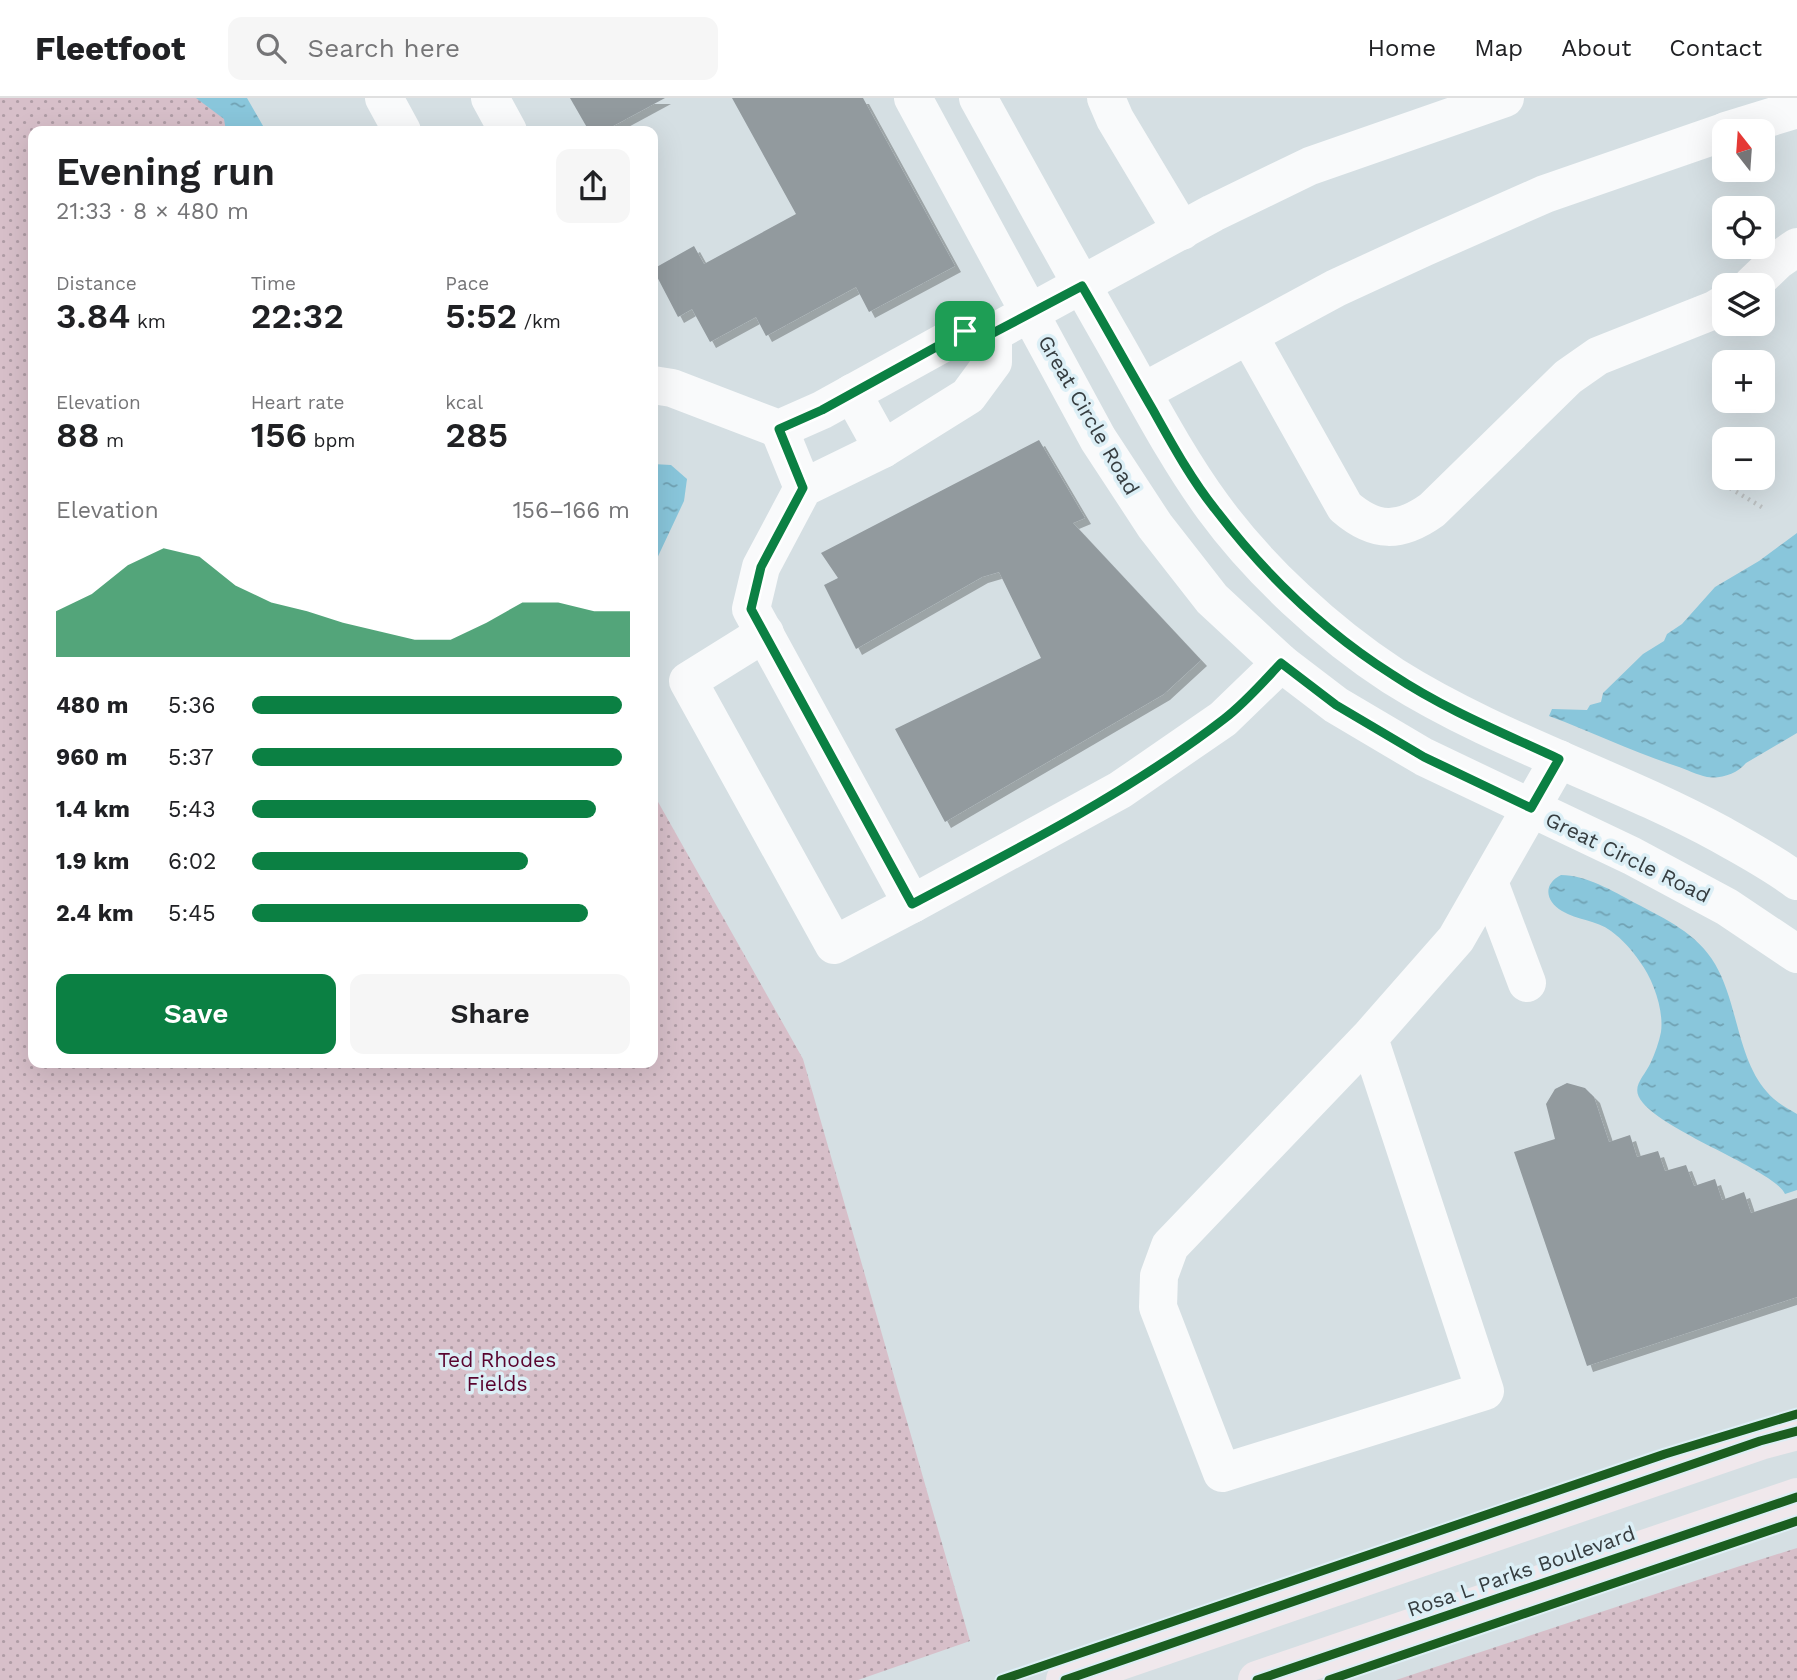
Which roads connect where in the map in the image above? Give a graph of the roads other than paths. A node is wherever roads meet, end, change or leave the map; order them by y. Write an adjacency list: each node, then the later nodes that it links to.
1 (384, 98): 9 (street)
2 (490, 98): 10 (street)
3 (913, 98): 17 (street, Great Circle Road)
4 (978, 98): 15 (street)
5 (1106, 98): 12 (street)
6 (1505, 98): 12 (street)
7 (1797, 109): 8 (street)
8 (1766, 119)
9 (399, 126)
10 (505, 126)
11 (1712, 137): 19 (street)
12 (1182, 232): 15 (street)
13 (1797, 247): 14 (street)
14 (1764, 273)
15 (1082, 286): 17 (street); 22 (street)
16 (1712, 311): 19 (street)
17 (1031, 313): 18 (street); 27 (street, Great Circle Road)
18 (993, 333): 21 (street); 24 (street)
19 (1249, 336): 22 (street)
20 (658, 386): 23 (street)
21 (852, 393): 23 (street); 24 (street)
22 (1143, 393): 28 (street)
23 (779, 429): 25 (street)
24 (883, 449): 25 (street)
25 (803, 488): 26 (street)
26 (765, 633): 32 (street); 32 (street)
27 (1281, 663): 29 (street, Great Circle Road); 32 (street)
28 (1559, 759): 29 (street); 30 (street)
29 (1531, 808): 31 (street); 33 (street, Great Circle Road)
30 (1797, 881)
31 (1489, 882): 34 (street); 35 (street)
32 (912, 904)
33 (1797, 954)
34 (1527, 982)
35 (1369, 1038): 35 (street)
36 (1797, 1431): 38 (main road)
37 (1797, 1497): 39 (main road, Rosa L Parks Boulevard)
38 (1065, 1680)
39 (1256, 1680)

